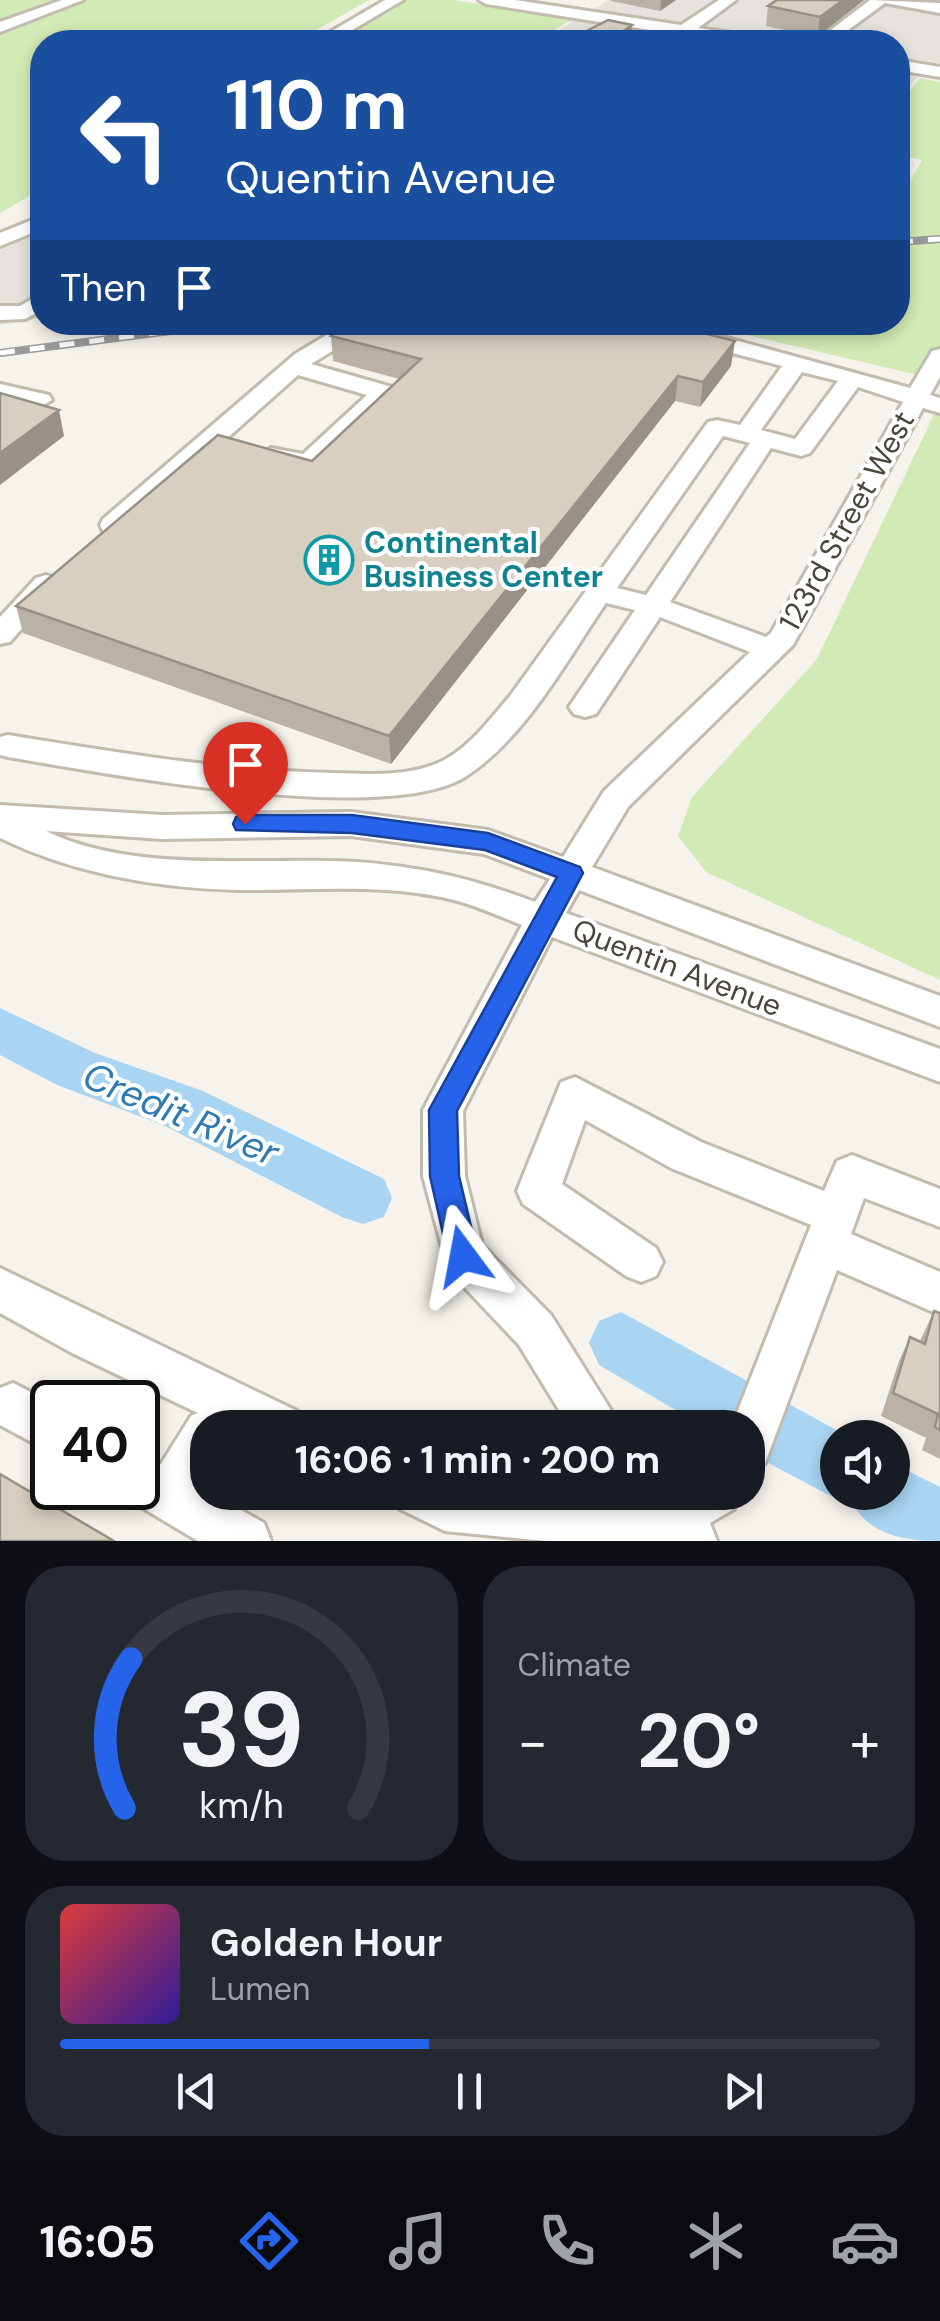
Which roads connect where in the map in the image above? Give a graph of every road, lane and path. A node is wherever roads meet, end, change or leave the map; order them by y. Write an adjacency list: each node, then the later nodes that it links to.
1 (76, 0): 10 (street)
2 (396, 0): 11 (street)
3 (486, 0): 9 (street)
4 (729, 0): 8 (street)
5 (880, 0): 15 (street)
6 (890, 0): 7 (street)
7 (940, 8)
8 (705, 17): 13 (street); 14 (street)
9 (607, 19): 12 (street); 13 (street)
10 (0, 27)
11 (342, 30)
12 (589, 30)
13 (683, 30)
14 (749, 30)
15 (840, 30)
16 (910, 67): 17 (street)
17 (940, 72)
18 (30, 227): 19 (street)
19 (0, 240)
20 (30, 308): 21 (street)
21 (0, 313)
22 (344, 335): 26 (street)
23 (690, 335): 25 (street)
24 (940, 356): 30 (street, 123rd Street West)
25 (796, 363): 27 (street); 31 (street)
26 (294, 367): 32 (street); 32 (street)
27 (852, 378): 30 (street); 31 (street)
28 (0, 391): 29 (street)
29 (40, 400)
30 (928, 403): 38 (street, 123rd Street West)
31 (755, 436): 35 (street); 36 (street)
32 (210, 440): 33 (street)
33 (97, 538)
34 (69, 562): 37 (street)
35 (600, 592): 36 (street); 40 (street)
36 (652, 606): 38 (street); 39 (street)
37 (0, 635)
38 (771, 650): 42 (street, 123rd Street West)
39 (585, 707)
40 (3, 741)
41 (0, 820): 42 (street, Quentin Avenue); 43 (street, Quentin Avenue)
42 (571, 873): 43 (street, 123rd Street West); 44 (street, Quentin Avenue)
43 (544, 918): 45 (street, Quentin Avenue); 52 (street, 123rd Street West)
44 (940, 1012)
45 (940, 1066)
46 (940, 1208): 47 (street)
47 (832, 1230): 48 (street); 50 (street); 53 (street)
48 (641, 1262)
49 (0, 1289): 51 (street)
50 (940, 1294)
51 (198, 1410)
52 (586, 1410)
53 (762, 1410)
54 (190, 1448): 55 (street)
55 (160, 1480)
56 (160, 1492): 60 (street)
57 (486, 1510): 59 (street)
58 (677, 1510): 59 (street)
59 (640, 1516): 61 (street)
60 (246, 1541)
61 (692, 1541)

